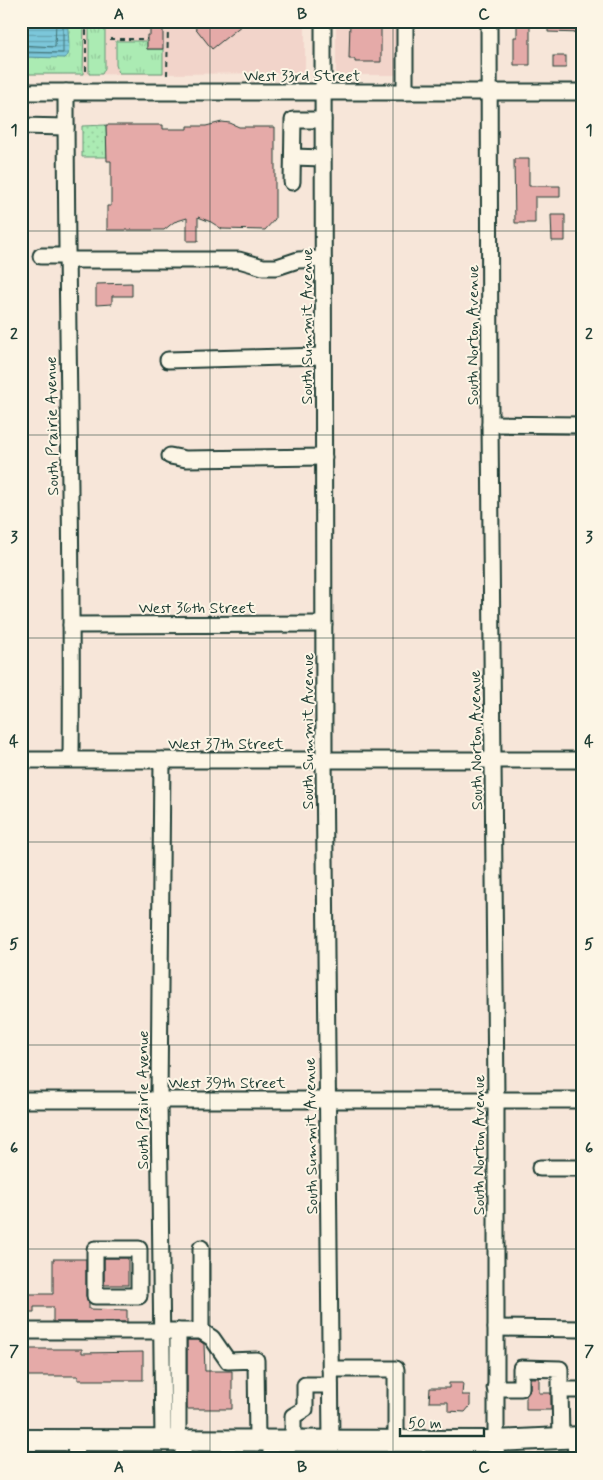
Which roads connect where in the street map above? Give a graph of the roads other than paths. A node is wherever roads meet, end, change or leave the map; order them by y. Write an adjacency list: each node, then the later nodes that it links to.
1 (323, 21): 6 (street, South Summit Avenue)
2 (405, 21): 7 (street)
3 (489, 21): 8 (street, South Norton Avenue)
4 (21, 92): 5 (street, West 33rd Street)
5 (66, 92): 6 (street, West 33rd Street); 12 (street, South Prairie Avenue)
6 (323, 92): 7 (street, West 33rd Street); 10 (street, South Summit Avenue)
7 (405, 92): 8 (street, West 33rd Street)
8 (489, 92): 9 (street, West 33rd Street); 21 (street, South Norton Avenue)
9 (582, 92)
10 (323, 120): 13 (street); 14 (street, South Summit Avenue)
11 (21, 126): 12 (street)
12 (66, 127): 17 (street, South Prairie Avenue)
13 (292, 157): 14 (street); 15 (street)
14 (323, 158): 18 (street, South Summit Avenue)
15 (292, 182)
16 (41, 256): 17 (street)
17 (66, 258): 18 (street); 26 (street, South Prairie Avenue)
18 (323, 259): 19 (street, South Summit Avenue)
19 (323, 356): 20 (street); 24 (street, South Summit Avenue)
20 (168, 360)
21 (490, 424): 22 (street); 31 (street, South Norton Avenue)
22 (582, 425)
23 (170, 456): 24 (street)
24 (324, 457): 25 (street, South Summit Avenue)
25 (324, 624): 26 (street, West 36th Street); 30 (street, South Summit Avenue)
26 (72, 626): 28 (street, South Prairie Avenue)
27 (21, 760): 28 (street, West 37th Street)
28 (70, 760): 29 (street, West 37th Street)
29 (162, 760): 30 (street, West 37th Street); 35 (street, South Prairie Avenue)
30 (324, 760): 31 (street, West 37th Street); 36 (street, South Summit Avenue)
31 (492, 760): 32 (street, West 37th Street); 33 (street, South Norton Avenue)
32 (582, 760)
33 (496, 1099): 36 (street, West 39th Street); 37 (street, West 39th Street); 43 (street, South Norton Avenue)
34 (21, 1100): 35 (street, West 39th Street)
35 (159, 1100): 36 (street, West 39th Street); 42 (street, South Prairie Avenue)
36 (327, 1100): 49 (street, South Summit Avenue)
37 (582, 1100)
38 (540, 1168): 39 (street)
39 (582, 1168)
40 (202, 1248): 48 (street)
41 (139, 1273): 42 (street)
42 (161, 1273): 45 (street, South Prairie Avenue)
43 (496, 1328): 44 (street); 51 (street, South Norton Avenue)
44 (582, 1329)
45 (162, 1330): 46 (street); 47 (street); 59 (street, South Prairie Avenue)
46 (21, 1331)
47 (178, 1331): 48 (street); 59 (street)
48 (201, 1331): 60 (street)
49 (330, 1369): 50 (street, South Summit Avenue); 58 (street)
50 (330, 1385): 56 (street); 57 (street, South Summit Avenue)
51 (495, 1388): 52 (street); 62 (street, South Norton Avenue)
52 (560, 1390): 53 (street); 54 (street)
53 (582, 1390)
54 (572, 1437): 62 (main road); 63 (street)
55 (21, 1440): 61 (main road)
56 (293, 1441): 57 (main road); 60 (main road)
57 (330, 1441): 58 (main road)
58 (396, 1441): 62 (main road)
59 (177, 1445): 60 (main road); 61 (main road)
60 (266, 1447)
61 (75, 1449)
62 (495, 1450)
63 (576, 1459)

